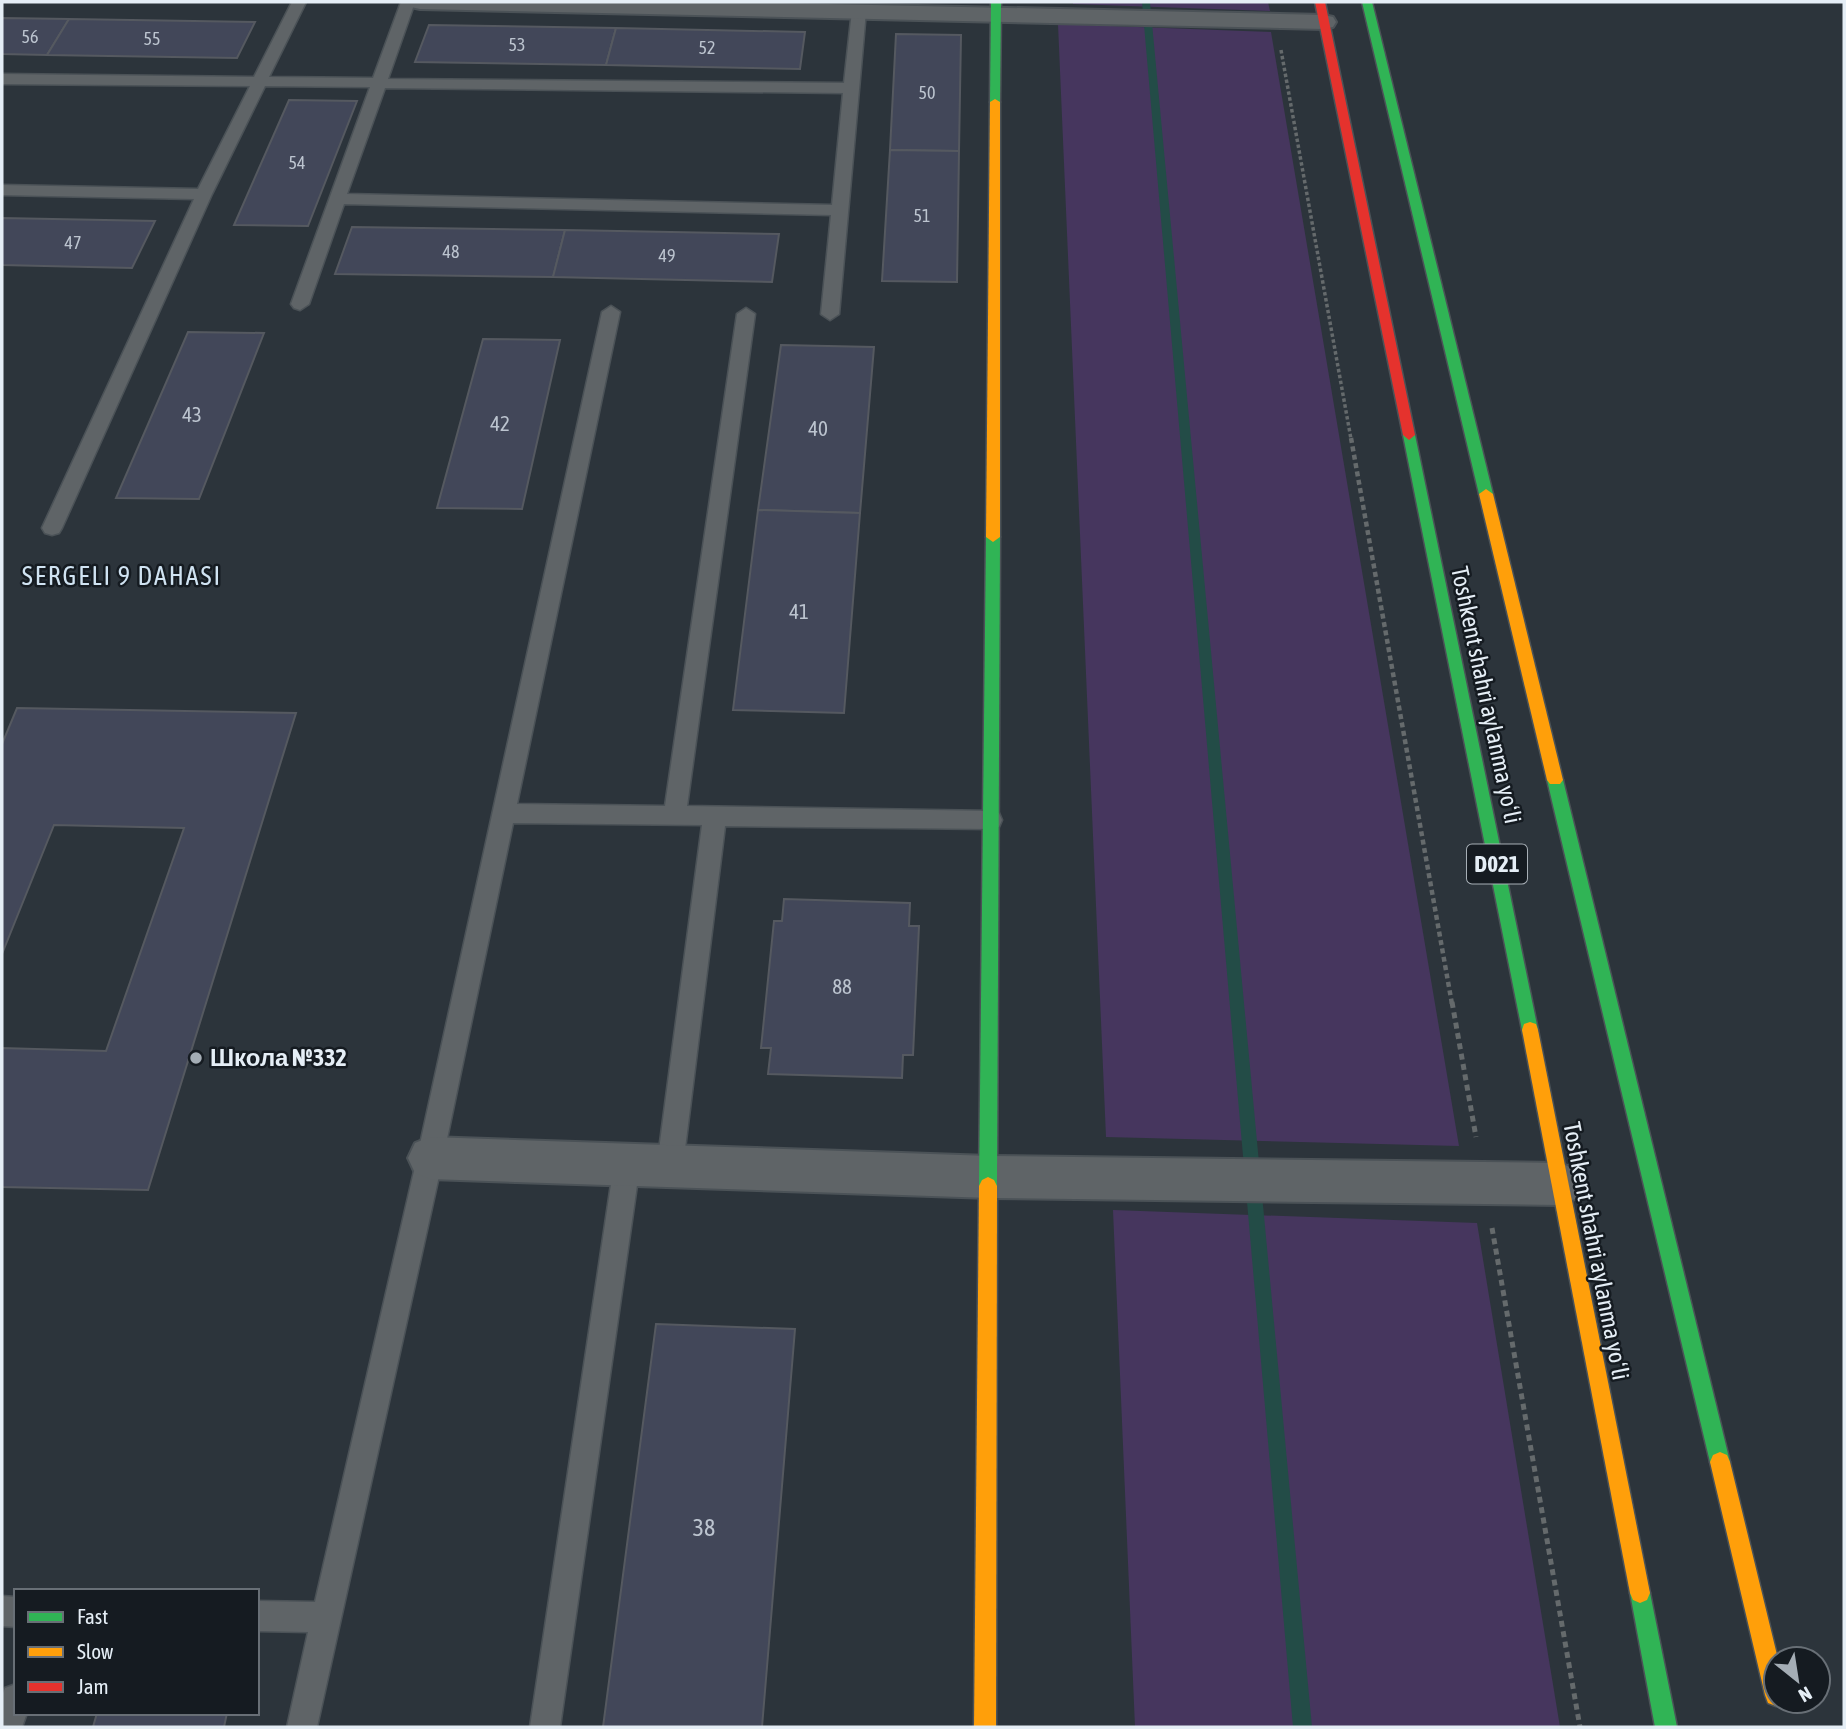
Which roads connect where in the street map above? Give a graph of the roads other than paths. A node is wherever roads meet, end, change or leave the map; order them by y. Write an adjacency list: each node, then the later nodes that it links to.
1 (299, 2): 11 (lane)
2 (408, 2): 12 (lane)
3 (420, 2): 5 (street)
4 (1367, 2): 34 (main road, Toshkent shahri aylanma yoʻli)
5 (606, 4): 6 (street)
6 (786, 6): 8 (street)
7 (996, 7): 8 (street); 9 (street); 26 (main road)
8 (859, 11): 13 (lane)
9 (1322, 12): 31 (main road, Toshkent shahri aylanma yoʻli / D021)
10 (2, 79): 11 (lane)
11 (260, 82): 12 (lane); 15 (lane)
12 (379, 83): 13 (lane); 16 (lane)
13 (850, 88): 17 (lane)
14 (2, 190): 15 (lane)
15 (204, 194): 22 (lane)
16 (338, 199): 17 (lane); 18 (lane)
17 (840, 210): 21 (lane)
18 (300, 304)
19 (611, 312): 23 (lane)
20 (746, 314): 24 (lane)
21 (830, 314)
22 (52, 528)
23 (505, 813): 24 (lane); 27 (lane)
24 (675, 814): 25 (lane)
25 (715, 815): 26 (lane); 29 (lane)
26 (991, 820): 30 (main road)
27 (430, 1158): 28 (street); 33 (lane)
28 (628, 1164): 29 (street); 38 (lane)
29 (670, 1165): 30 (street)
30 (990, 1177): 31 (street); 39 (main road)
31 (1560, 1184): 40 (main road, Toshkent shahri aylanma yoʻli / D021)
32 (259, 1616): 33 (lane)
33 (327, 1617): 37 (lane)
34 (1764, 1645)
35 (14, 1705): 36 (lane)
36 (7, 1727)
37 (302, 1727)
38 (545, 1727)
39 (985, 1727)
40 (1666, 1727)

